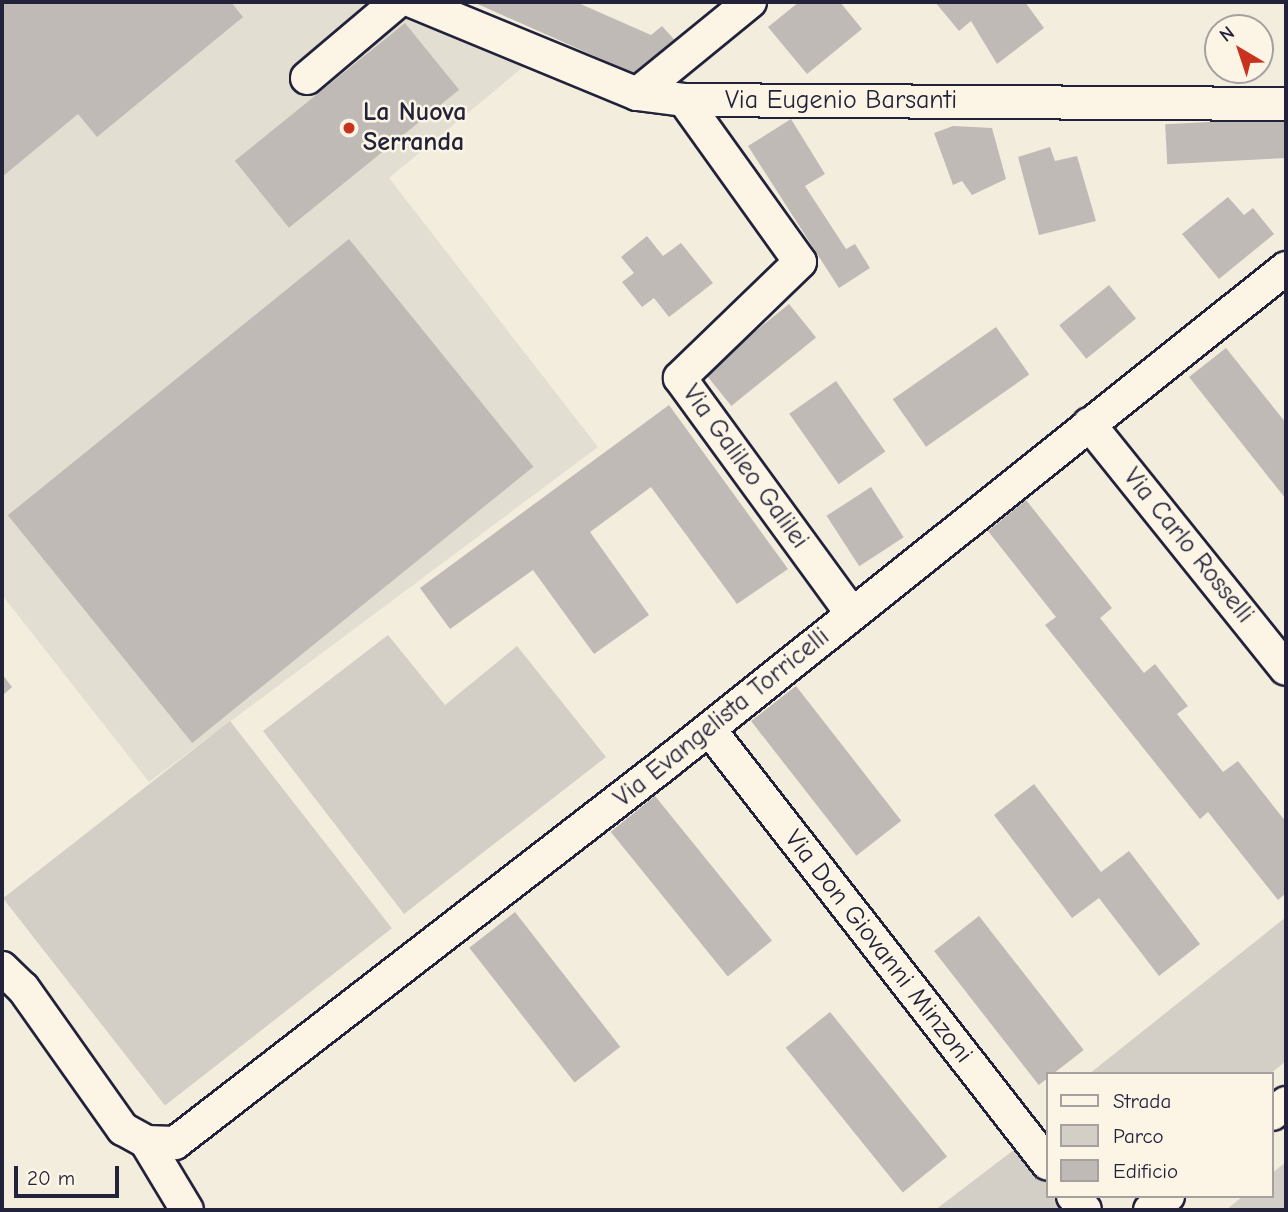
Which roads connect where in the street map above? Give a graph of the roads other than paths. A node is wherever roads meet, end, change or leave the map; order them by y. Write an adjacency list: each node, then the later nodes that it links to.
1 (397, 2): 4 (street)
2 (414, 2): 5 (street, Via Eugenio Barsanti)
3 (750, 2): 5 (street)
4 (307, 78)
5 (637, 94): 6 (street, Via Eugenio Barsanti)
6 (684, 100): 7 (street, Via Eugenio Barsanti); 10 (street, Via Galileo Galilei)
7 (1286, 104)
8 (1286, 268): 9 (street, Via Evangelista Torricelli)
9 (1089, 424): 10 (street, Via Evangelista Torricelli); 11 (street, Via Carlo Rosselli)
10 (852, 614): 12 (street, Via Evangelista Torricelli)
11 (1286, 669)
12 (709, 729): 14 (street, Via Evangelista Torricelli); 15 (street, Via Don Giovanni Minzoni)
13 (2, 968): 14 (street)
14 (146, 1142): 17 (street)
15 (1046, 1161)
16 (1165, 1198): 18 (street)
17 (187, 1210)
18 (1150, 1210)

